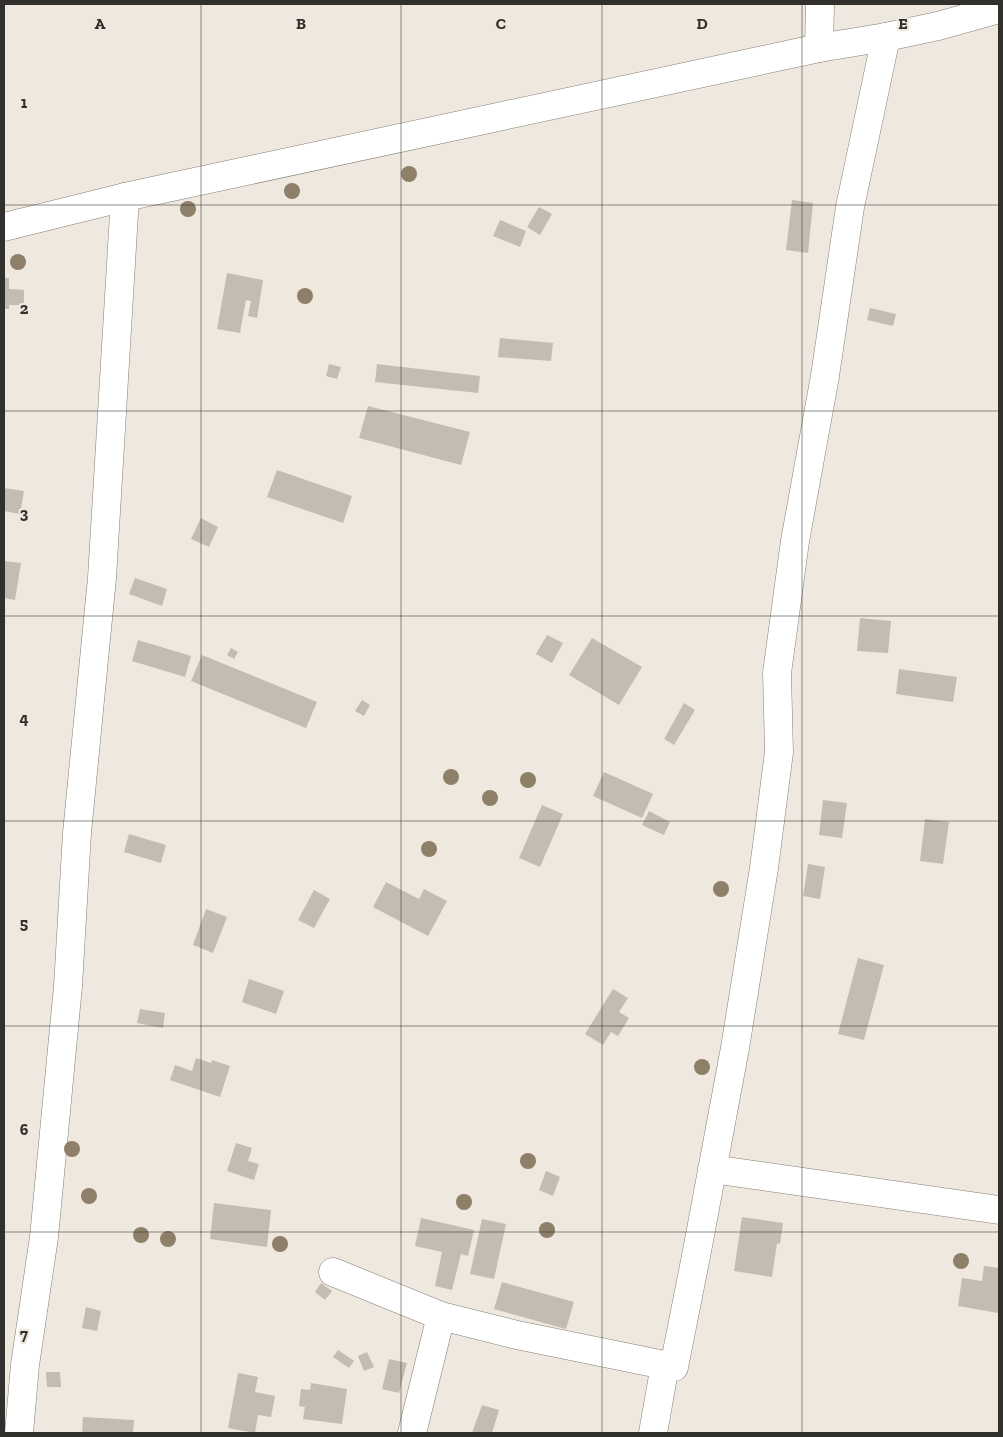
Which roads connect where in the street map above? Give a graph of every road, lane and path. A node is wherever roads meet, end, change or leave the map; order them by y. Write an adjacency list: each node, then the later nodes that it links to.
1 (820, 4): 4 (street)
2 (999, 10): 3 (street)
3 (886, 37): 4 (street); 7 (street)
4 (819, 48): 5 (street)
5 (125, 197): 6 (street); 12 (street)
6 (4, 227)
7 (712, 1169): 8 (street); 11 (street)
8 (999, 1210)
9 (333, 1272): 10 (street)
10 (441, 1316): 11 (street); 13 (street)
11 (666, 1365): 14 (street)
12 (19, 1433)
13 (412, 1433)
14 (653, 1433)

